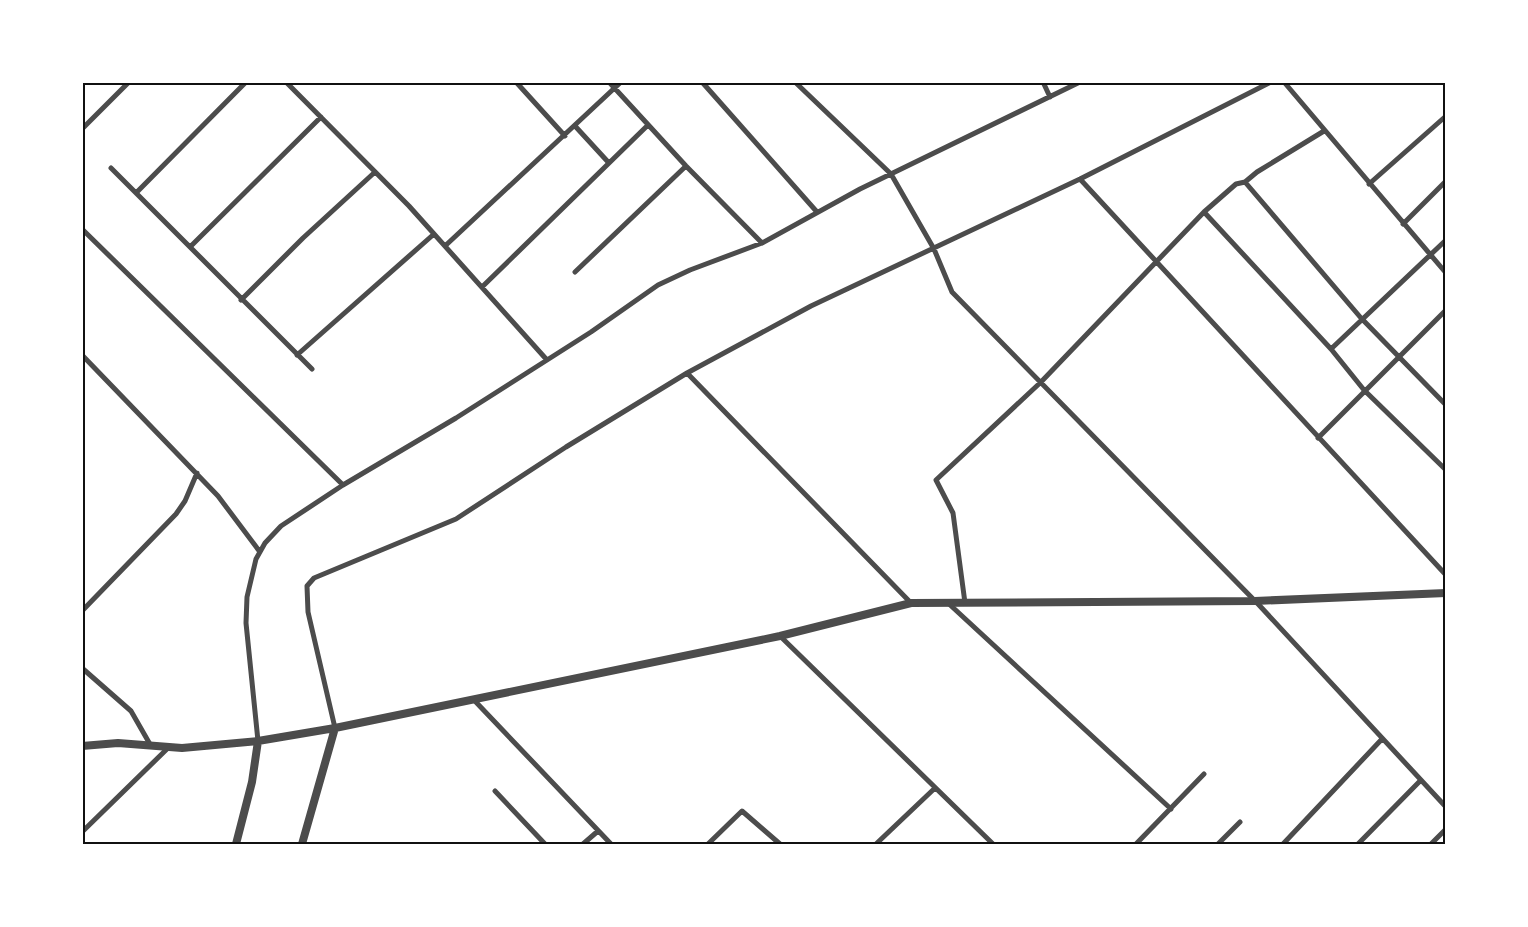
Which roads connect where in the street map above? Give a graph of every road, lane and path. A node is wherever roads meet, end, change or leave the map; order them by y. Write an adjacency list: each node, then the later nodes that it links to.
1 (129, 82): 19 (street)
2 (246, 82): 31 (street)
3 (286, 82): 16 (street)
4 (516, 82): 21 (street)
5 (609, 82): 13 (street)
6 (621, 82): 13 (street)
7 (702, 82): 32 (street)
8 (796, 82): 26 (street)
9 (1043, 82): 14 (street)
10 (1080, 82): 14 (street)
11 (1271, 82): 27 (street)
12 (1284, 82): 20 (street)
13 (614, 88): 17 (street); 18 (street)
14 (1050, 97): 26 (street)
15 (1446, 116): 30 (street)
16 (321, 117): 25 (street); 39 (street)
17 (648, 125): 22 (street); 23 (street)
18 (575, 126): 21 (street); 22 (street)
19 (82, 129)
20 (1324, 131): 29 (street); 30 (street)
21 (565, 136): 40 (street)
22 (609, 163): 46 (street)
23 (686, 166): 38 (street); 44 (street)
24 (111, 168): 31 (street)
25 (376, 172): 36 (street); 47 (street)
26 (891, 174): 32 (street); 41 (street)
27 (1080, 179): 41 (street); 43 (street)
28 (1446, 181): 34 (street)
29 (1245, 182): 33 (street); 49 (street)
30 (1369, 184): 34 (street)
31 (136, 193): 39 (street)
32 (817, 212): 38 (street)
33 (1204, 212): 43 (street); 50 (street)
34 (1403, 224): 42 (street)
35 (82, 229): 63 (street)
36 (434, 234): 40 (street); 52 (street)
37 (1446, 240): 42 (street)
38 (762, 242): 54 (street)
39 (191, 246): 47 (street)
40 (445, 246): 46 (street)
41 (934, 248): 56 (street); 57 (street)
42 (1429, 255): 45 (street); 49 (street)
43 (1156, 262): 57 (street); 60 (street)
44 (575, 272)
45 (1446, 273)
46 (482, 287): 54 (street)
47 (241, 300): 52 (street)
48 (1446, 310): 53 (street)
49 (1362, 318): 50 (street); 53 (street)
50 (1331, 349): 58 (street)
51 (82, 355): 62 (street)
52 (297, 355): 55 (street)
53 (1397, 356): 58 (street); 59 (street)
54 (547, 360): 63 (street)
55 (312, 369)
56 (688, 373): 68 (street); 75 (street)
57 (1041, 382): 67 (street); 70 (street)
58 (1364, 390): 60 (street); 61 (street)
59 (1446, 405)
60 (1318, 438): 65 (street)
61 (1446, 470)
62 (197, 473): 64 (street); 71 (street)
63 (342, 485): 64 (street)
64 (260, 552): 77 (street)
65 (1446, 575)
66 (1446, 594): 67 (street)
67 (1255, 601): 70 (street); 76 (street)
68 (911, 603): 69 (street); 72 (street)
69 (948, 603): 70 (street); 86 (street)
70 (965, 603)
71 (82, 611)
72 (780, 636): 74 (street); 83 (street)
73 (82, 668): 79 (street)
74 (473, 700): 75 (street); 89 (street)
75 (335, 728): 77 (street); 92 (street)
76 (1382, 739): 82 (street); 102 (street)
77 (258, 741): 80 (street); 91 (street)
78 (82, 746): 79 (street)
79 (151, 746): 80 (street)
80 (168, 748): 90 (street)
81 (1204, 774): 86 (street)
82 (1420, 781): 85 (street); 103 (street)
83 (935, 788): 98 (street); 99 (street)
84 (495, 791): 93 (street)
85 (1445, 805)
86 (1171, 808): 100 (street)
87 (1240, 822): 101 (street)
88 (1446, 829): 104 (street)
89 (598, 831): 94 (street); 95 (street)
90 (82, 832)
91 (236, 844)
92 (302, 844)
93 (545, 844)
94 (583, 844)
95 (611, 844)
96 (708, 844): 97 (street)
97 (780, 844)
98 (876, 844)
99 (992, 844)
100 (1136, 844)
101 (1218, 844)
102 (1283, 844)
103 (1358, 844)
104 (1431, 844)

